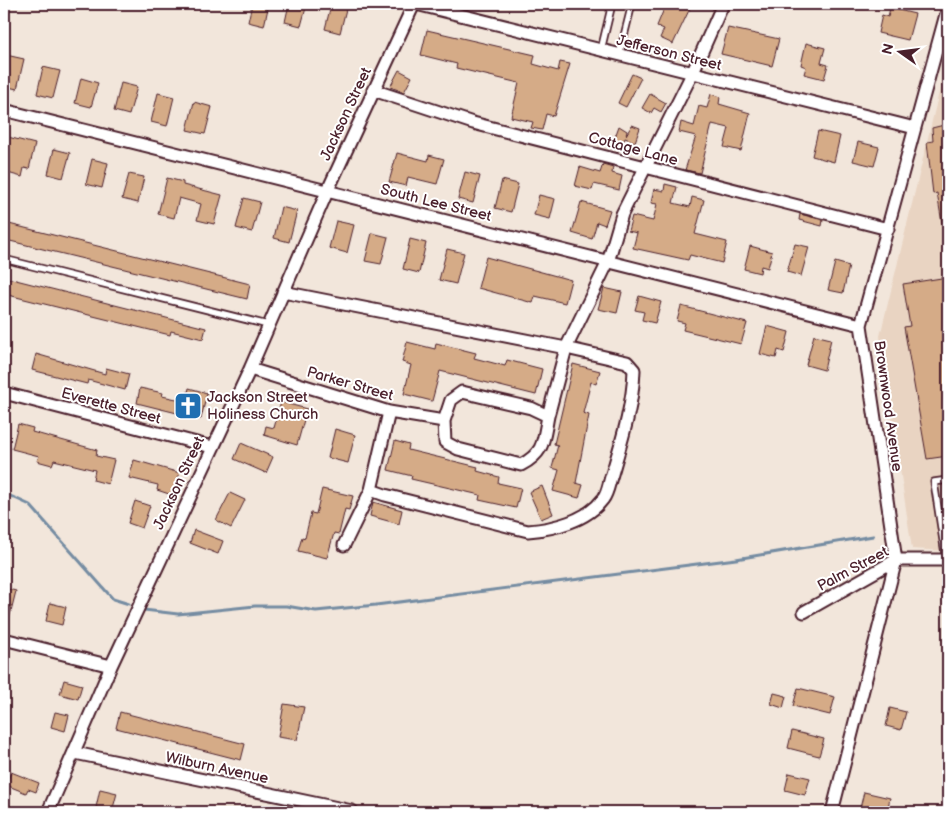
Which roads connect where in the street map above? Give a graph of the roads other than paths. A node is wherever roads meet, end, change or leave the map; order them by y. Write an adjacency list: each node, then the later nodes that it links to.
1 (415, 4): 6 (street, Jefferson Street); 9 (street, Jackson Street)
2 (612, 4): 6 (lane)
3 (632, 4): 7 (lane)
4 (722, 4): 8 (street)
5 (948, 7): 11 (street, Brownwood Avenue)
6 (601, 51): 7 (street, Jefferson Street)
7 (619, 56): 8 (street, Jefferson Street)
8 (692, 74): 11 (street, Jefferson Street); 12 (street)
9 (373, 90): 12 (street, Cottage Lane); 13 (street, Jackson Street)
10 (4, 110): 13 (street, South Lee Street)
11 (916, 128): 14 (street, Brownwood Avenue)
12 (645, 168): 14 (street, Cottage Lane); 16 (street)
13 (327, 192): 16 (street, South Lee Street); 17 (street, Jackson Street)
14 (888, 229): 19 (street, Brownwood Avenue)
15 (4, 259): 18 (lane)
16 (608, 262): 19 (street, South Lee Street); 20 (street)
17 (283, 292): 18 (street, Jackson Street); 20 (street)
18 (268, 325): 21 (street, Jackson Street)
19 (861, 325): 30 (street, Brownwood Avenue)
20 (566, 348): 24 (street); 28 (street)
21 (250, 369): 23 (street, Parker Street); 26 (street, Jackson Street)
22 (4, 393): 26 (street, Everette Street)
23 (389, 412): 25 (street, Parker Street); 28 (street)
24 (548, 416): 25 (street); 25 (street)
25 (444, 421)
26 (212, 448): 34 (street, Jackson Street)
27 (948, 480): 31 (lane)
28 (370, 490): 29 (street)
29 (344, 545)
30 (896, 560): 31 (street, Palm Street); 32 (street, Palm Street); 38 (street, Brownwood Avenue)
31 (947, 560)
32 (804, 612)
33 (4, 639): 34 (street)
34 (111, 666): 35 (street, Jackson Street)
35 (75, 753): 36 (street, Wilburn Avenue); 37 (street, Jackson Street)
36 (352, 811)
37 (48, 812)
38 (832, 812)

